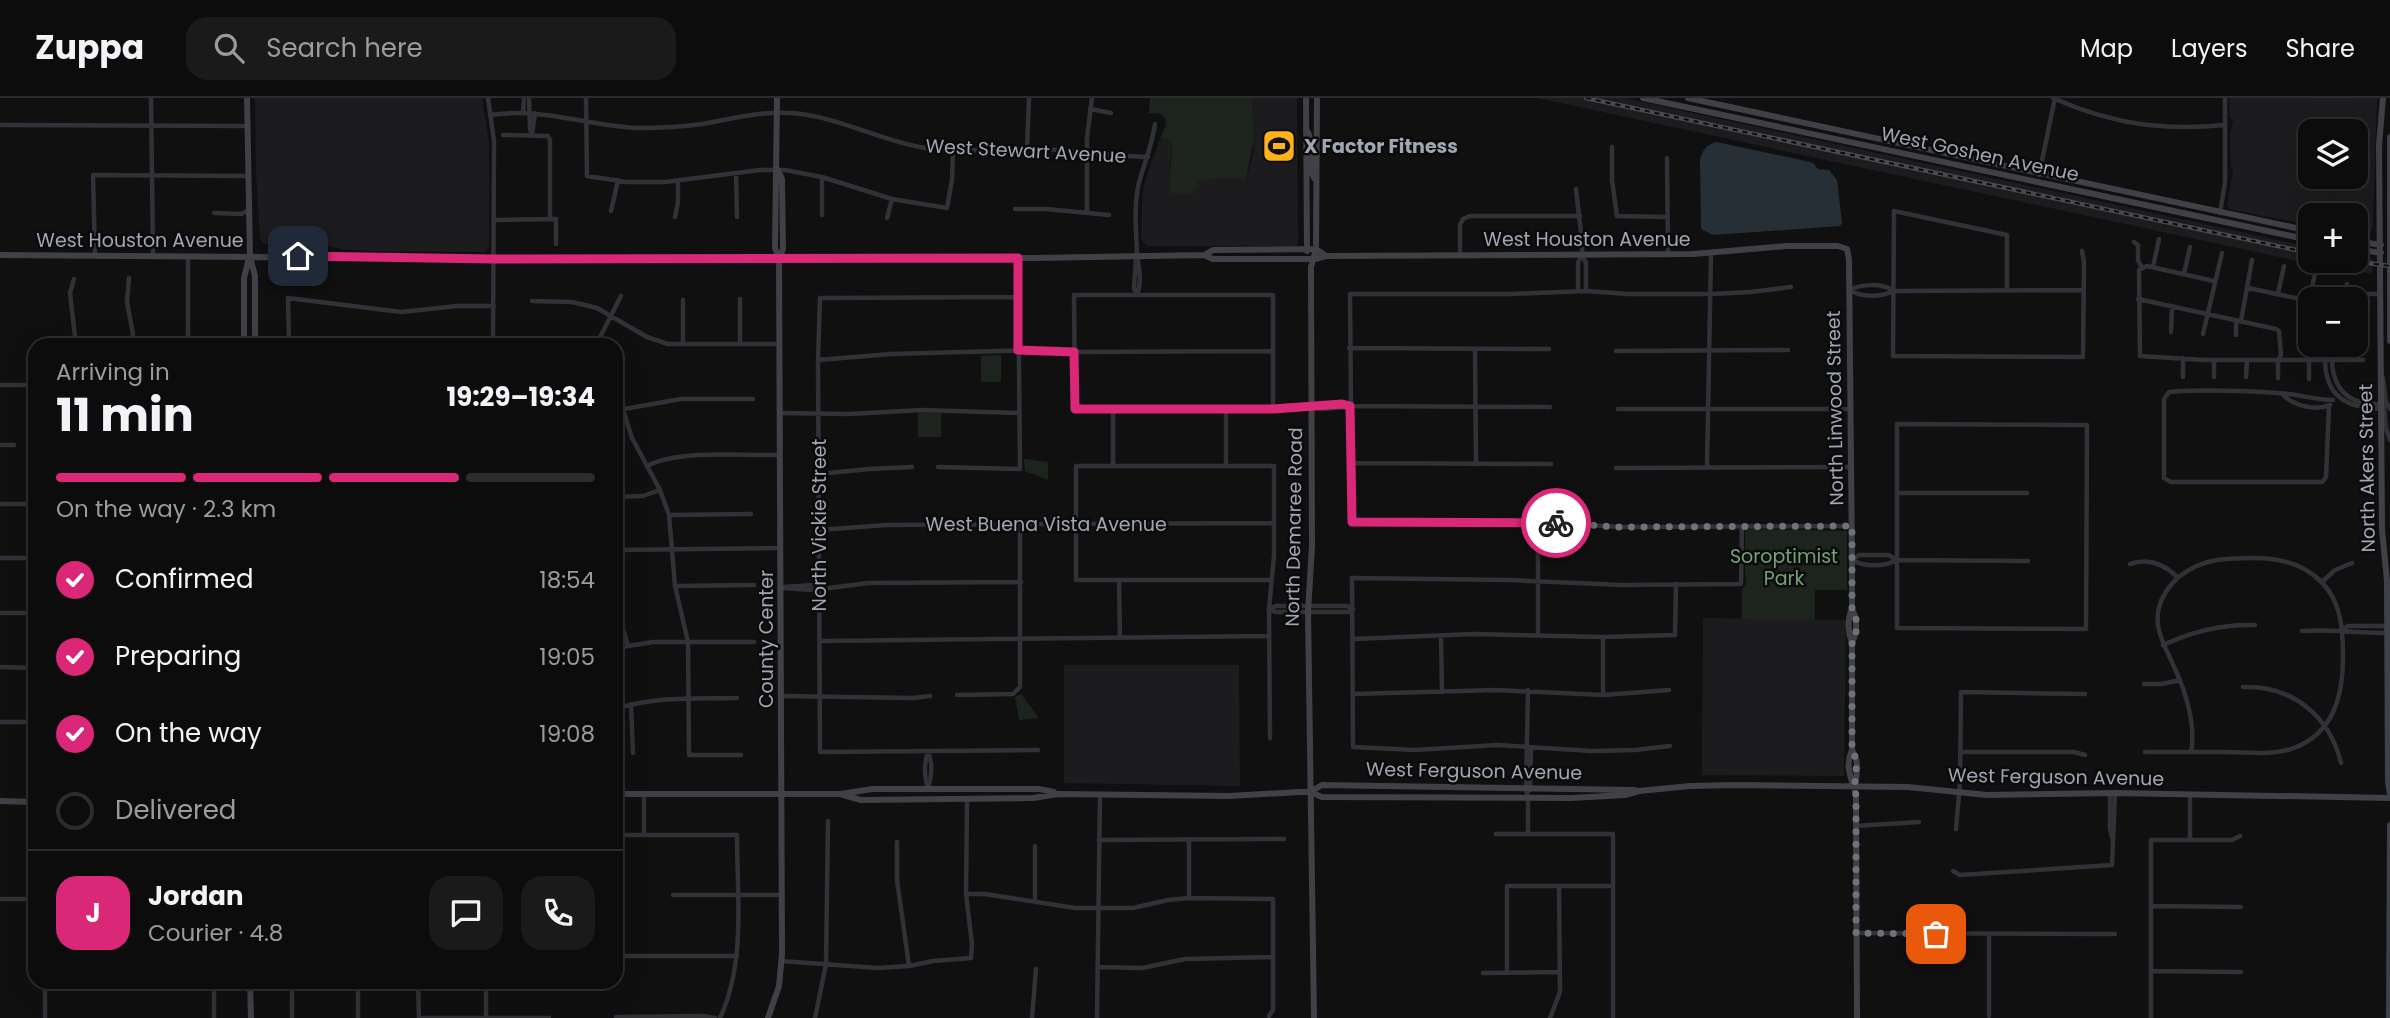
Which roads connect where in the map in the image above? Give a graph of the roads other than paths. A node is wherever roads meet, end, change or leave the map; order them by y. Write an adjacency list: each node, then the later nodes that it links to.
1 (151, 98): 28 (street)
2 (247, 98): 29 (main road)
3 (488, 98): 21 (street)
4 (524, 98): 18 (street)
5 (529, 98): 18 (street)
6 (586, 98): 24 (street)
7 (777, 98): 19 (main road, County Center)
8 (1029, 98): 35 (street)
9 (1092, 98): 17 (street)
10 (1306, 98): 30 (main road)
11 (1317, 98): 47 (main road, North Demaree Road)
12 (1643, 98): 22 (main road, West Goshen Avenue)
13 (1688, 98): 23 (main road, West Goshen Avenue)
14 (2054, 98): 27 (street); 42 (street)
15 (2225, 98): 27 (street)
16 (2382, 98): 75 (main road, North Akers Street)
17 (1090, 109): 20 (street); 37 (street)
18 (529, 113): 21 (street, West Stewart Avenue); 24 (street, West Stewart Avenue); 32 (street)
19 (777, 113): 24 (street, West Stewart Avenue); 36 (street, West Stewart Avenue); 40 (main road, County Center)
20 (1111, 113)
21 (490, 116): 66 (street)
22 (1731, 117): 23 (main road); 49 (main road, West Goshen Avenue)
23 (1787, 119): 42 (main road, West Goshen Avenue)
24 (586, 121): 46 (street)
25 (1155, 124): 38 (street)
26 (0, 125): 28 (street)
27 (2224, 125): 55 (street)
28 (152, 126): 29 (street); 43 (street)
29 (248, 126): 44 (main road)
30 (1306, 128): 47 (main road); 78 (main road)
31 (503, 135): 32 (street)
32 (532, 135): 65 (street)
33 (2390, 137): 76 (main road)
34 (1612, 147): 63 (street)
35 (1027, 148): 36 (street, West Stewart Avenue); 37 (street, West Stewart Avenue)
36 (954, 151): 51 (street)
37 (1087, 153): 38 (street, West Stewart Avenue); 57 (street)
38 (1148, 157): 96 (street)
39 (1667, 158): 63 (street)
40 (778, 170): 41 (street); 45 (street); 100 (main road, County Center)
41 (736, 173): 48 (street); 62 (street)
42 (2039, 173): 49 (street); 55 (main road, West Goshen Avenue)
43 (152, 175): 44 (street); 92 (street); 93 (street)
44 (248, 176): 53 (main road)
45 (822, 177): 51 (street); 58 (street)
46 (618, 180): 48 (street); 54 (street)
47 (1315, 180): 79 (main road, North Demaree Road)
48 (678, 182): 61 (street)
49 (2037, 183): 67 (main road, West Goshen Avenue)
50 (1576, 189): 60 (street)
51 (892, 199): 64 (street)
52 (1015, 209): 57 (street)
53 (249, 210): 56 (street); 95 (main road)
54 (611, 211)
55 (2220, 212): 67 (street); 69 (main road, West Goshen Avenue)
56 (214, 213)
57 (1087, 213): 59 (street)
58 (822, 215)
59 (1109, 215)
60 (1580, 216): 85 (street); 86 (street)
61 (675, 217)
62 (737, 217)
63 (1668, 217): 87 (street)
64 (887, 218)
65 (550, 219): 66 (street); 74 (street)
66 (494, 220): 99 (street)
67 (2218, 221): 68 (main road, West Goshen Avenue)
68 (2240, 226): 69 (main road); 70 (main road, West Goshen Avenue)
69 (2298, 229)
70 (2298, 238)
71 (2159, 239): 105 (street)
72 (2134, 242): 104 (street)
73 (2368, 242): 75 (main road)
74 (556, 244)
75 (2380, 244): 76 (main road); 84 (main road, North Akers Street)
76 (2390, 246): 89 (main road)
77 (2190, 247): 106 (street)
78 (1307, 249): 79 (main road, West Houston Avenue); 91 (main road, West Houston Avenue); 101 (main road)
79 (1316, 249): 97 (main road); 101 (main road, North Demaree Road)
80 (1847, 249): 88 (main road, West Houston Avenue); 117 (main road, North Linwood Street)
81 (2082, 251): 119 (street)
82 (2368, 251): 84 (main road)
83 (2222, 253): 110 (street)
84 (2380, 253): 89 (main road); 126 (main road, North Akers Street)
85 (1460, 254): 86 (main road, West Houston Avenue); 97 (main road, West Houston Avenue)
86 (1582, 254): 87 (main road, West Houston Avenue); 120 (street); 121 (street)
87 (1668, 254): 88 (main road, West Houston Avenue)
88 (1711, 254): 124 (street)
89 (2390, 254): 152 (main road)
90 (0, 255): 92 (main road, West Houston Avenue)
91 (1204, 255): 96 (main road, West Houston Avenue); 101 (main road, West Houston Avenue)
92 (94, 256): 93 (main road, West Houston Avenue)
93 (153, 256): 94 (main road, West Houston Avenue)
94 (188, 256): 95 (main road, West Houston Avenue); 146 (street)
95 (250, 256): 99 (main road, West Houston Avenue); 147 (main road); 148 (main road)
96 (1137, 256): 98 (main road, West Houston Avenue); 127 (street)
97 (1326, 256): 101 (main road, West Houston Avenue)
98 (1018, 258): 100 (main road, West Houston Avenue); 130 (street)
99 (494, 259): 100 (main road, West Houston Avenue); 136 (street)
100 (779, 259): 155 (main road, County Center)
101 (1311, 259): 186 (main road, North Demaree Road)
102 (2252, 260): 116 (street)
103 (2284, 266): 123 (street)
104 (2143, 267): 105 (street); 133 (street)
105 (2153, 267): 106 (street)
106 (2184, 274): 110 (street)
107 (2315, 274): 114 (street)
108 (130, 278): 145 (street)
109 (74, 279): 144 (street)
110 (2214, 281): 138 (street)
111 (2347, 284): 115 (street)
112 (1872, 286): 117 (street); 122 (street); 128 (street)
113 (1791, 287): 124 (street)
114 (2312, 287)
115 (2347, 287)
116 (2248, 288): 123 (street); 140 (street)
117 (1849, 290): 128 (street); 199 (main road, North Linwood Street)
118 (2007, 290): 119 (street); 122 (street); 122 (street)
119 (2083, 290): 122 (street)
120 (1578, 291): 121 (street); 156 (street)
121 (1586, 291): 124 (street)
122 (1893, 291): 128 (street)
123 (2277, 293): 131 (street)
124 (1711, 294): 160 (street)
125 (2368, 294): 126 (street)
126 (2380, 294): 175 (main road, North Akers Street)
127 (1137, 295): 162 (street); 164 (street)
128 (1872, 295)
129 (621, 296): 139 (street)
130 (1018, 297): 159 (street); 170 (street, North Vickie Street)
131 (2298, 298)
132 (740, 299): 154 (street)
133 (2138, 299): 137 (street); 165 (street)
134 (683, 300): 153 (street)
135 (531, 301): 139 (street)
136 (494, 306): 149 (street); 150 (street)
137 (2172, 306): 138 (street); 141 (street)
138 (2206, 314): 140 (street); 142 (street)
139 (611, 315): 151 (street); 153 (street)
140 (2238, 320): 143 (street); 173 (street)
141 (2171, 332)
142 (2203, 334)
143 (2235, 335)
144 (75, 338)
145 (133, 338)
146 (188, 338)
147 (244, 338)
148 (256, 338)
149 (289, 338)
150 (493, 338)
151 (600, 338)
152 (2390, 341)
153 (683, 344): 154 (street)
154 (740, 344): 155 (street)
155 (779, 344): 200 (main road, County Center)
156 (1349, 348): 157 (street); 187 (street)
157 (1475, 349): 158 (street); 188 (street)
158 (1549, 349)
159 (1018, 350): 164 (street); 170 (street); 202 (street)
160 (1710, 350): 161 (street); 163 (street); 196 (street)
161 (1788, 350)
162 (1273, 351): 164 (street); 195 (street)
163 (1616, 351)
164 (1074, 352): 193 (street)
165 (2183, 358): 171 (street); 176 (street)
166 (2312, 359): 167 (street); 173 (street); 180 (street)
167 (2325, 359): 168 (street); 184 (street)
168 (2332, 359): 169 (street); 184 (street)
169 (2345, 359): 174 (street)
170 (818, 360): 201 (street, North Vickie Street)
171 (2214, 360): 172 (street); 177 (street)
172 (2246, 360): 173 (street); 178 (street)
173 (2278, 360): 179 (street)
174 (2363, 360)
175 (2381, 371): 190 (main road, North Akers Street); 197 (street)
176 (2183, 377)
177 (2214, 377)
178 (2246, 377)
179 (2278, 378)
180 (2309, 379)
181 (0, 385): 182 (street)
182 (28, 385)
183 (2282, 395): 184 (street); 189 (street); 189 (street)
184 (2337, 395): 189 (street); 190 (street)
185 (753, 399): 192 (street)
186 (1311, 406): 187 (street); 195 (street); 258 (main road, North Demaree Road)
187 (1350, 406): 188 (street); 207 (street)
188 (1476, 406): 191 (street); 208 (street)
189 (2329, 406)
190 (2381, 406): 203 (street); 263 (main road, North Akers Street)
191 (1550, 407)
192 (624, 409): 211 (street)
193 (1113, 409): 194 (street); 212 (street)
194 (1226, 409): 195 (street); 210 (street)
195 (1273, 409)
196 (1707, 409): 198 (street); 199 (street); 215 (street)
197 (2390, 409)
198 (1618, 410)
199 (1850, 410): 216 (main road, North Linwood Street)
200 (780, 413): 201 (street); 206 (main road, County Center)
201 (818, 413): 202 (street); 218 (street, North Vickie Street)
202 (1019, 413): 214 (street)
203 (2390, 440)
204 (0, 445): 205 (street)
205 (15, 445)
206 (780, 455): 211 (street); 234 (main road, County Center)
207 (1350, 463): 208 (street); 229 (street)
208 (1476, 464): 209 (street)
209 (1551, 464)
210 (1226, 465): 212 (street); 228 (street)
211 (647, 466): 219 (street)
212 (1113, 466): 227 (street)
213 (912, 467): 218 (street)
214 (938, 467)
215 (1707, 467): 216 (street); 217 (street)
216 (1851, 467): 232 (main road, North Linwood Street)
217 (1616, 468)
218 (818, 474): 233 (street, North Vickie Street)
219 (660, 490): 222 (street); 226 (street)
220 (1897, 493): 221 (street); 241 (street); 241 (street)
221 (2027, 493)
222 (623, 497)
223 (0, 504): 224 (street)
224 (28, 504)
225 (751, 514): 226 (street)
226 (669, 515): 236 (street)
227 (1076, 523): 228 (street, West Buena Vista Avenue); 230 (street, West Buena Vista Avenue); 247 (street)
228 (1274, 523): 248 (street)
229 (1538, 523): 231 (street); 249 (street)
230 (1020, 525): 233 (street, West Buena Vista Avenue); 250 (street)
231 (1742, 526): 232 (street); 252 (street)
232 (1852, 526): 240 (main road, North Linwood Street)
233 (819, 530): 255 (street, North Vickie Street)
234 (781, 548): 236 (street); 256 (main road, County Center)
235 (623, 550): 236 (street)
236 (672, 550): 254 (street)
237 (1874, 555): 240 (street); 241 (street); 244 (street)
238 (0, 558): 239 (street)
239 (28, 558)
240 (1852, 560): 244 (street); 314 (main road, North Linwood Street)
241 (1897, 560): 242 (street); 244 (street)
242 (2028, 561)
243 (2352, 563): 251 (street)
244 (1874, 564)
245 (2130, 564): 246 (street)
246 (2178, 577): 251 (street); 278 (street)
247 (1119, 580): 248 (street); 270 (street)
248 (1271, 580): 257 (street)
249 (1538, 581): 252 (street); 259 (street); 267 (street)
250 (1021, 582): 255 (street); 272 (street)
251 (2322, 582): 265 (street)
252 (1676, 584): 271 (street)
253 (754, 585): 254 (street)
254 (674, 586): 275 (street)
255 (820, 587): 256 (street); 274 (street, North Vickie Street)
256 (781, 588): 292 (main road, County Center)
257 (1269, 609): 258 (street); 268 (street)
258 (1308, 609): 259 (street); 318 (main road, North Demaree Road)
259 (1353, 609): 273 (street)
260 (0, 613): 261 (street)
261 (28, 613)
262 (2255, 625): 278 (street)
263 (2389, 629): 265 (street); 328 (main road, North Akers Street)
264 (623, 630): 277 (street)
265 (2343, 630): 266 (street); 301 (street)
266 (2302, 631)
267 (1538, 634): 269 (street); 271 (street)
268 (1268, 636): 270 (street); 302 (street)
269 (1441, 636): 273 (street); 287 (street)
270 (1120, 637): 272 (street)
271 (1603, 637): 291 (street)
272 (1020, 639): 274 (street); 290 (street)
273 (1353, 639): 288 (street)
274 (820, 641): 293 (street, North Vickie Street)
275 (688, 642): 276 (street); 277 (street); 296 (street)
276 (754, 642)
277 (628, 645): 279 (street)
278 (2163, 645): 282 (street)
279 (623, 646)
280 (0, 667): 281 (street)
281 (28, 668)
282 (2180, 680): 283 (street); 309 (street)
283 (2144, 684)
284 (2243, 687): 301 (street)
285 (1669, 690): 291 (street)
286 (1528, 691): 287 (street); 291 (street); 303 (street)
287 (1442, 692): 288 (street)
288 (1353, 694): 303 (street)
289 (2085, 694): 307 (street)
290 (957, 695)
291 (1603, 695)
292 (782, 696): 293 (street); 323 (main road, County Center)
293 (820, 696): 294 (street); 306 (street, North Vickie Street)
294 (930, 696)
295 (737, 698): 296 (street)
296 (689, 699): 297 (street); 311 (street)
297 (631, 704): 298 (street); 310 (street)
298 (623, 707)
299 (0, 722): 300 (street)
300 (28, 722)
301 (2326, 725): 309 (street); 313 (street)
302 (1270, 738)
303 (1528, 747): 304 (street); 316 (street)
304 (1670, 747)
305 (1038, 750): 306 (street)
306 (928, 752): 315 (street)
307 (1961, 752): 312 (street); 320 (street)
308 (2145, 752): 309 (street)
309 (2191, 752)
310 (633, 753)
311 (741, 755)
312 (2085, 755)
313 (2341, 763)
314 (1854, 786): 317 (main road, West Ferguson Avenue); 320 (main road, West Ferguson Avenue); 336 (main road, North Linwood Street)
315 (928, 788): 324 (main road, West Ferguson Avenue); 325 (main road, West Ferguson Avenue)
316 (1528, 788): 317 (main road, West Ferguson Avenue); 318 (main road, West Ferguson Avenue); 329 (street)
317 (1639, 791): 329 (main road, West Ferguson Avenue)
318 (1310, 792): 319 (main road, West Ferguson Avenue); 329 (main road, West Ferguson Avenue); 405 (main road, North Demaree Road)
319 (1100, 793): 325 (main road, West Ferguson Avenue); 345 (street)
320 (1960, 793): 326 (main road, West Ferguson Avenue); 337 (street)
321 (623, 794): 322 (main road, West Ferguson Avenue)
322 (644, 794): 323 (main road, West Ferguson Avenue); 341 (street)
323 (782, 794): 324 (main road, West Ferguson Avenue); 354 (main road, County Center)
324 (840, 794): 330 (main road, West Ferguson Avenue)
325 (1059, 794): 330 (main road, West Ferguson Avenue)
326 (2112, 794): 327 (main road, West Ferguson Avenue); 349 (street)
327 (2190, 794): 328 (main road, West Ferguson Avenue); 346 (street)
328 (2390, 796)
329 (1528, 798): 339 (street)
330 (967, 799): 352 (street)
331 (0, 802): 332 (main road)
332 (28, 802)
333 (828, 821): 372 (street)
334 (1919, 822): 336 (street)
335 (2390, 825): 355 (main road)
336 (1856, 826): 365 (main road, North Linwood Street)
337 (1956, 829)
338 (1496, 834): 339 (street)
339 (1528, 834): 351 (street)
340 (623, 835): 341 (street)
341 (644, 835): 356 (street)
342 (2240, 836): 346 (street)
343 (1189, 839): 344 (street); 345 (street); 357 (street)
344 (1284, 839)
345 (1099, 840): 364 (street)
346 (2190, 840): 362 (street)
347 (897, 842): 373 (street)
348 (1035, 846): 360 (street)
349 (1953, 871)
350 (1559, 886): 351 (street); 377 (street); 380 (street)
351 (1613, 886): 407 (street)
352 (966, 894): 360 (street); 373 (street)
353 (673, 895): 356 (street)
354 (782, 895): 356 (street); 371 (main road, County Center)
355 (2389, 895): 361 (main road); 388 (main road)
356 (737, 896): 369 (street)
357 (1189, 898): 364 (street); 370 (street)
358 (0, 899): 359 (street)
359 (28, 899)
360 (1035, 902): 364 (street)
361 (2390, 905)
362 (2151, 906): 363 (street); 376 (street)
363 (2241, 907)
364 (1098, 908): 374 (street)
365 (1856, 933): 366 (street); 408 (main road, North Linwood Street)
366 (1989, 934): 367 (street); 390 (street)
367 (2115, 934)
368 (623, 956): 369 (street)
369 (737, 956): 400 (street)
370 (1273, 957): 374 (street); 389 (street)
371 (781, 961): 372 (street); 401 (main road, County Center)
372 (826, 964): 373 (street); 402 (street)
373 (909, 966)
374 (1099, 967): 404 (street)
375 (1036, 969): 403 (street)
376 (2151, 971): 378 (street); 409 (street)
377 (1560, 972): 380 (street); 406 (street)
378 (2241, 972)
379 (1483, 973): 380 (street)
380 (1507, 973)
381 (45, 989): 393 (street)
382 (214, 989): 394 (street)
383 (250, 989): 395 (main road)
384 (292, 989): 396 (street)
385 (358, 989): 397 (street)
386 (418, 989): 398 (street)
387 (486, 989): 399 (street)
388 (2389, 992): 410 (main road)
389 (1269, 1016)
390 (1989, 1016)
391 (549, 1017): 399 (street)
392 (616, 1017): 400 (street)
393 (45, 1018)
394 (214, 1018)
395 (251, 1018)
396 (292, 1018)
397 (358, 1018)
398 (419, 1018): 399 (street)
399 (486, 1018)
400 (718, 1018)
401 (768, 1018)
402 (815, 1018)
403 (1032, 1018)
404 (1097, 1018)
405 (1314, 1018)
406 (1550, 1018)
407 (1613, 1018)
408 (1857, 1018)
409 (2151, 1018)
410 (2389, 1018)

